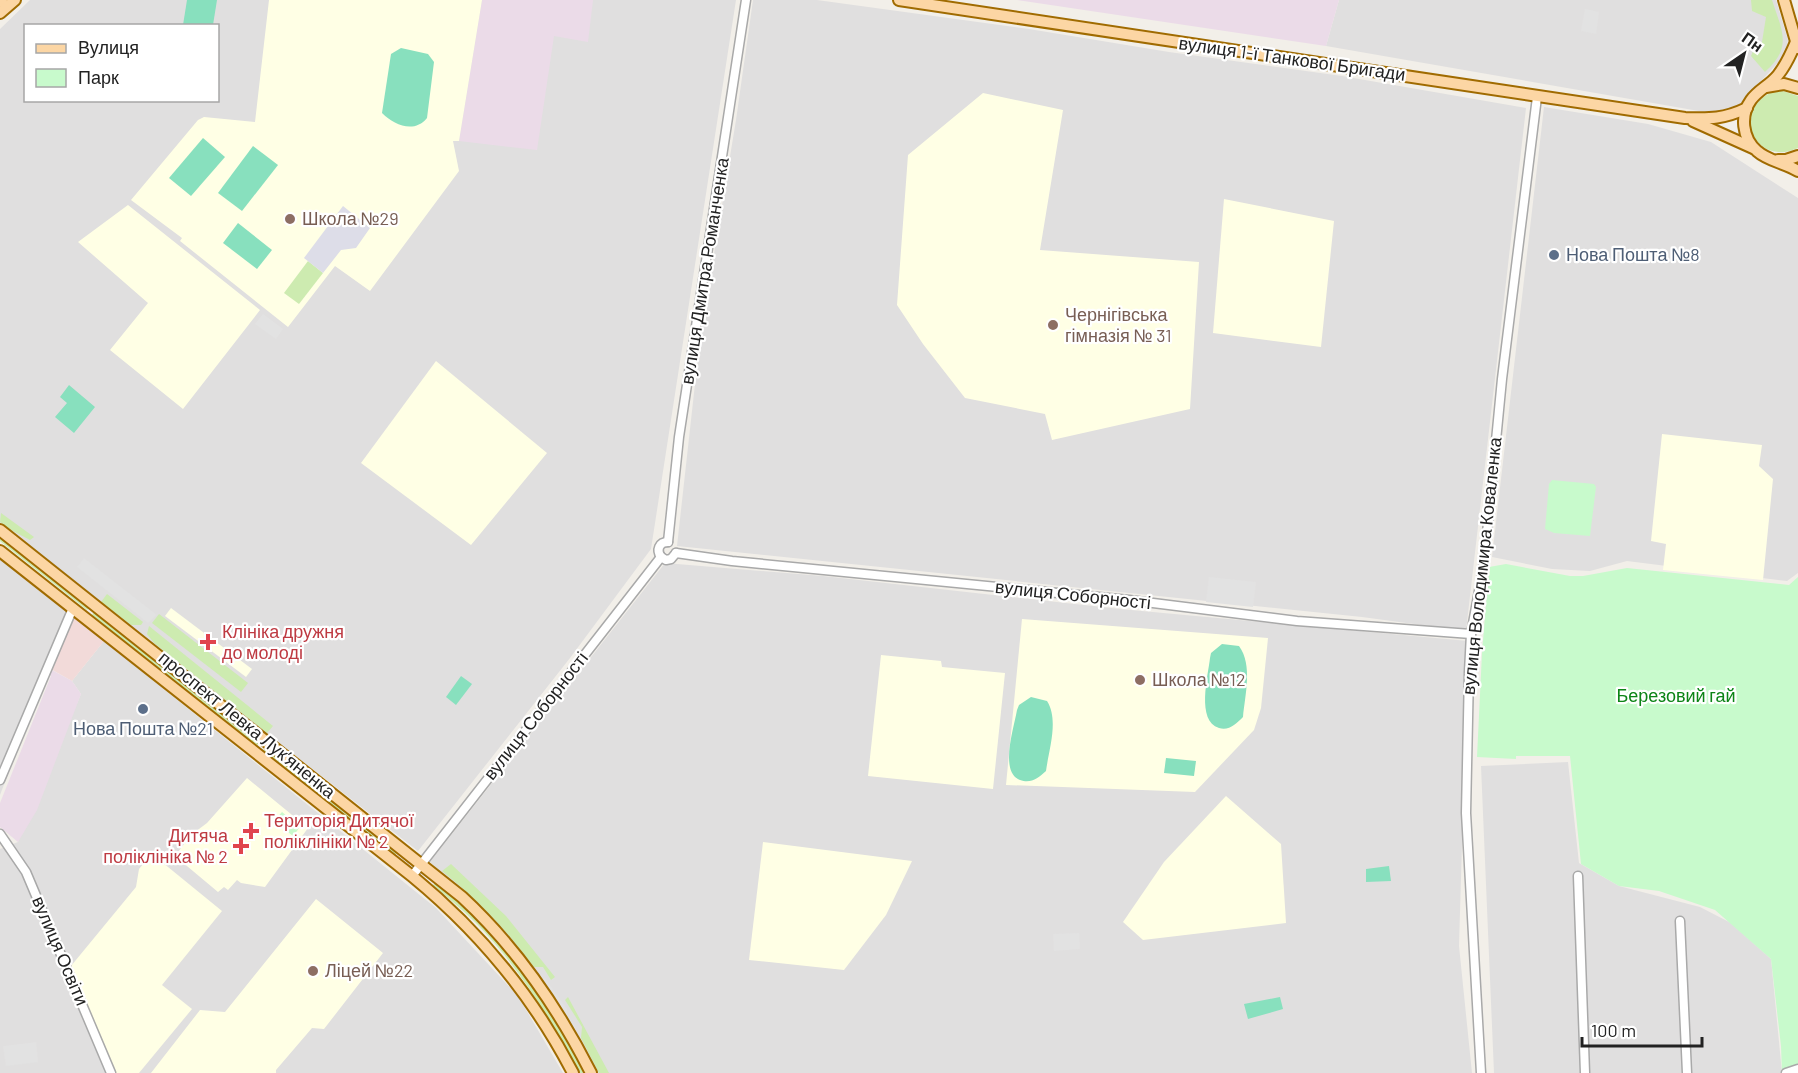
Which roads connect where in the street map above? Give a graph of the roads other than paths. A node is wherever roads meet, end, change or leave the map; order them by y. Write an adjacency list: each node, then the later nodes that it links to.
1 (15, 0): 5 (main road)
2 (747, 0): 17 (street, вулиця Дмитра Романченка)
3 (899, 0): 9 (main road, вулиця 1-ї Танкової Бригади)
4 (1784, 0): 6 (main road)
5 (0, 13)
6 (1797, 45): 7 (main road)
7 (1766, 88): 8 (main road); 10 (main road)
8 (1798, 88)
9 (1538, 97): 11 (main road, вулиця 1-ї Танкової Бригади); 22 (street, вулиця Володимира Коваленка)
10 (1747, 108): 11 (main road, вулиця 1-ї Танкової Бригади); 12 (main road)
11 (1684, 118): 12 (main road, вулиця 1-ї Танкової Бригади)
12 (1755, 150): 14 (main road, вулиця 1-ї Танкової Бригади)
13 (1798, 156): 14 (main road)
14 (1775, 160): 15 (main road, вулиця 1-ї Танкової Бригади)
15 (1798, 171)
16 (0, 530): 26 (main road, проспект Левка Лукʼяненка)
17 (668, 542): 19 (street); 20 (street, вулиця Соборності)
18 (1, 553): 21 (main road, проспект Левка Лукʼяненка)
19 (676, 553): 20 (street, вулиця Соборності); 22 (street, вулиця Соборності)
20 (661, 557): 26 (street, вулиця Соборності)
21 (73, 608): 23 (street); 27 (main road, проспект Левка Лукʼяненка)
22 (1471, 634): 34 (street, вулиця Володимира Коваленка)
23 (0, 780)
24 (0, 834): 25 (street, вулиця Освіти)
25 (3, 843): 31 (street, вулиця Освіти)
26 (422, 863): 27 (street, вулиця Соборності); 33 (main road, проспект Левка Лукʼяненка)
27 (412, 876): 32 (main road, проспект Левка Лукʼяненка)
28 (1578, 876): 35 (street)
29 (1680, 921): 36 (street)
30 (1798, 1069): 37 (street)
31 (111, 1073)
32 (573, 1073)
33 (591, 1073)
34 (1481, 1073)
35 (1585, 1073)
36 (1687, 1073)
37 (1786, 1073)

